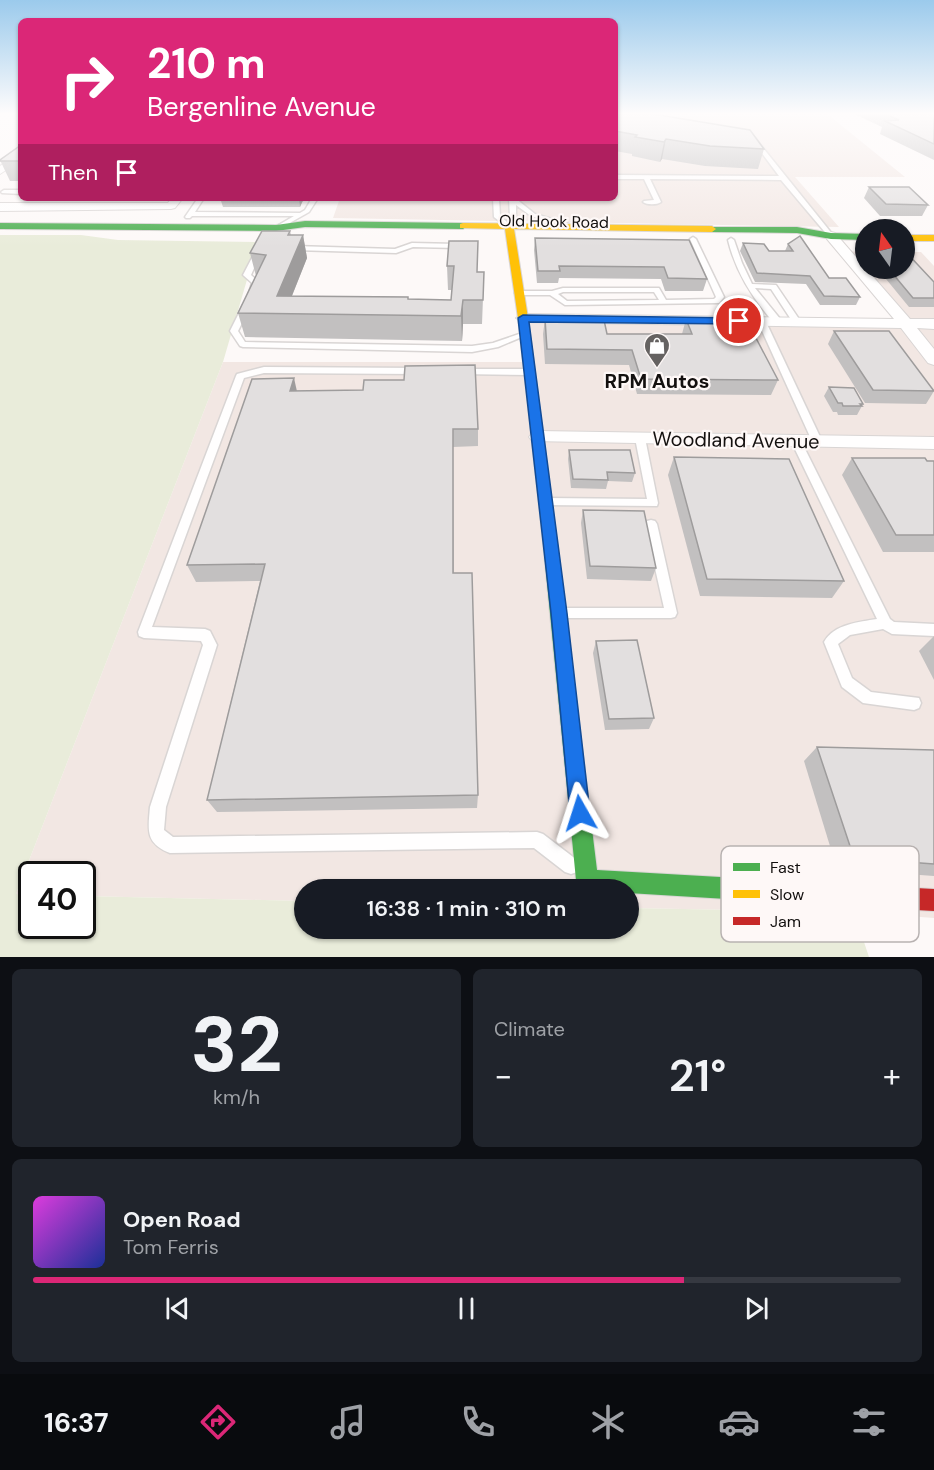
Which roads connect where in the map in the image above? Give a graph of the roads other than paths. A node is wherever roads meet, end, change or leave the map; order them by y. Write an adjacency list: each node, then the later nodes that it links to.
1 (18, 158): 3 (street)
2 (768, 158): 6 (lane)
3 (0, 171)
4 (618, 177): 5 (lane)
5 (646, 177): 6 (lane); 16 (lane)
6 (783, 178): 27 (lane)
7 (4, 192): 8 (lane)
8 (18, 192)
9 (175, 201): 15 (street)
10 (199, 201): 18 (lane)
11 (313, 201): 19 (lane)
12 (496, 201): 26 (lane)
13 (512, 201): 26 (lane)
14 (515, 201): 24 (lane)
15 (100, 202): 17 (street); 21 (street); 22 (street)
16 (646, 202)
17 (6, 207)
18 (190, 214): 19 (lane); 23 (lane)
19 (301, 214): 25 (lane)
20 (0, 226): 21 (main road, Old Hook Road)
21 (68, 226): 22 (main road, Old Hook Road)
22 (88, 226): 23 (main road, Old Hook Road)
23 (181, 227): 25 (main road, Old Hook Road)
24 (586, 228): 26 (main road, Old Hook Road); 27 (main road, Old Hook Road)
25 (273, 232): 26 (main road, Old Hook Road)
26 (509, 232): 31 (main road, Old Hook Road); 37 (main road)
27 (831, 236): 28 (main road, Old Hook Road); 32 (main road, Old Hook Road); 42 (street)
28 (855, 237)
29 (915, 238): 30 (main road)
30 (934, 238)
31 (693, 239): 32 (main road, Old Hook Road); 39 (lane)
32 (731, 240): 36 (lane)
33 (262, 245): 44 (lane)
34 (457, 246): 35 (lane)
35 (283, 248)
36 (750, 286): 40 (lane); 41 (lane)
37 (519, 293): 38 (lane); 44 (main road)
38 (552, 293): 39 (lane); 39 (lane)
39 (664, 302)
40 (764, 315): 41 (lane); 41 (street); 44 (street); 50 (lane)
41 (793, 316): 42 (street)
42 (906, 324): 43 (street); 45 (street)
43 (934, 324)
44 (524, 326): 46 (main road)
45 (934, 360)
46 (530, 372): 47 (main road); 58 (lane)
47 (538, 437): 48 (street, Woodland Avenue); 52 (main road)
48 (640, 438): 49 (street, Woodland Avenue); 52 (lane)
49 (796, 441): 50 (street, Woodland Avenue); 55 (lane)
50 (818, 441): 51 (street, Woodland Avenue)
51 (934, 443)
52 (546, 502): 54 (main road)
53 (651, 524): 54 (lane)
54 (559, 613): 59 (main road)
55 (885, 623): 56 (lane); 57 (lane)
56 (934, 630)
57 (914, 703)
58 (586, 879)
59 (587, 879)
60 (639, 883): 61 (main road)
61 (721, 888)
62 (919, 899): 63 (main road)
63 (934, 900)

